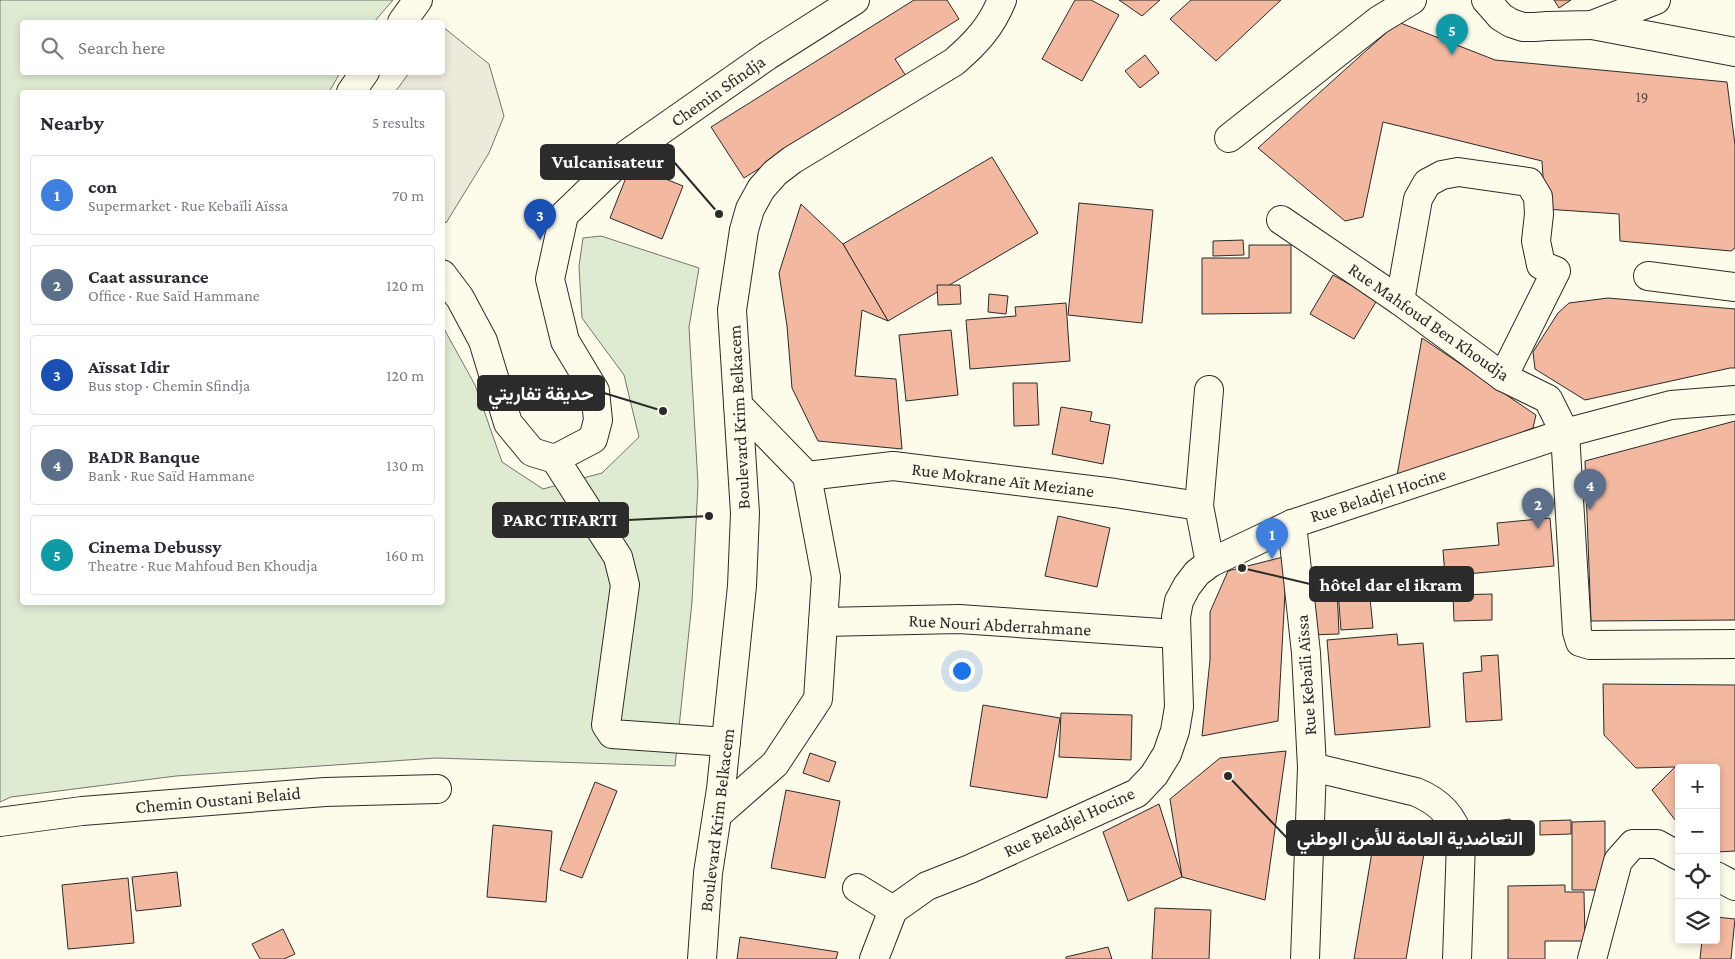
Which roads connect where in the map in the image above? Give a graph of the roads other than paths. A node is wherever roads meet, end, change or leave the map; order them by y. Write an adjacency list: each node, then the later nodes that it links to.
1 (418, 0): 7 (street)
2 (855, 0): 23 (street, Chemin Sfindja)
3 (1002, 0): 21 (street, Boulevard Krim Belkacem)
4 (1412, 0): 12 (street)
5 (1486, 0): 8 (street)
6 (1656, 0): 8 (street)
7 (403, 20)
8 (1592, 24): 9 (street)
9 (1735, 52)
10 (363, 75): 11 (street)
11 (352, 90)
12 (1229, 138)
13 (1281, 220): 17 (street, Rue Mahfoud Ben Khoudja)
14 (1648, 276): 16 (street)
15 (445, 278): 23 (street)
16 (1735, 287)
17 (1400, 301): 18 (street, Rue Mahfoud Ben Khoudja); 18 (street)
18 (1503, 376): 22 (street, Rue Mahfoud Ben Khoudja)
19 (1208, 390): 25 (street)
20 (1735, 400): 22 (street, Rue Beladjel Hocine)
21 (738, 405): 24 (street); 31 (street, Boulevard Krim Belkacem)
22 (1565, 434): 26 (street, Rue Beladjel Hocine); 30 (street)
23 (554, 459): 31 (street)
24 (807, 476): 25 (street, Rue Mokrane Aït Meziane); 28 (street)
25 (1199, 506): 27 (street)
26 (1292, 524): 27 (street, Rue Beladjel Hocine); 32 (street, Rue Kebaïli Aïssa)
27 (1210, 563): 29 (street, Rue Beladjel Hocine)
28 (823, 622): 29 (street, Rue Nouri Abderrahmane); 34 (street)
29 (1176, 634): 40 (street, Rue Beladjel Hocine)
30 (1735, 644)
31 (726, 742): 34 (street, Boulevard Krim Belkacem)
32 (1312, 766): 43 (street, Rue Kebaïli Aïssa); 44 (street)
33 (437, 789): 35 (street, Chemin Oustani Belaid)
34 (717, 815): 41 (street, Boulevard Krim Belkacem)
35 (0, 822)
36 (1675, 854): 45 (street)
37 (1720, 878): 38 (street)
38 (1735, 886)
39 (857, 888): 40 (street)
40 (893, 910): 42 (street)
41 (702, 959)
42 (874, 959)
43 (1305, 959)
44 (1457, 959)
45 (1592, 959)

